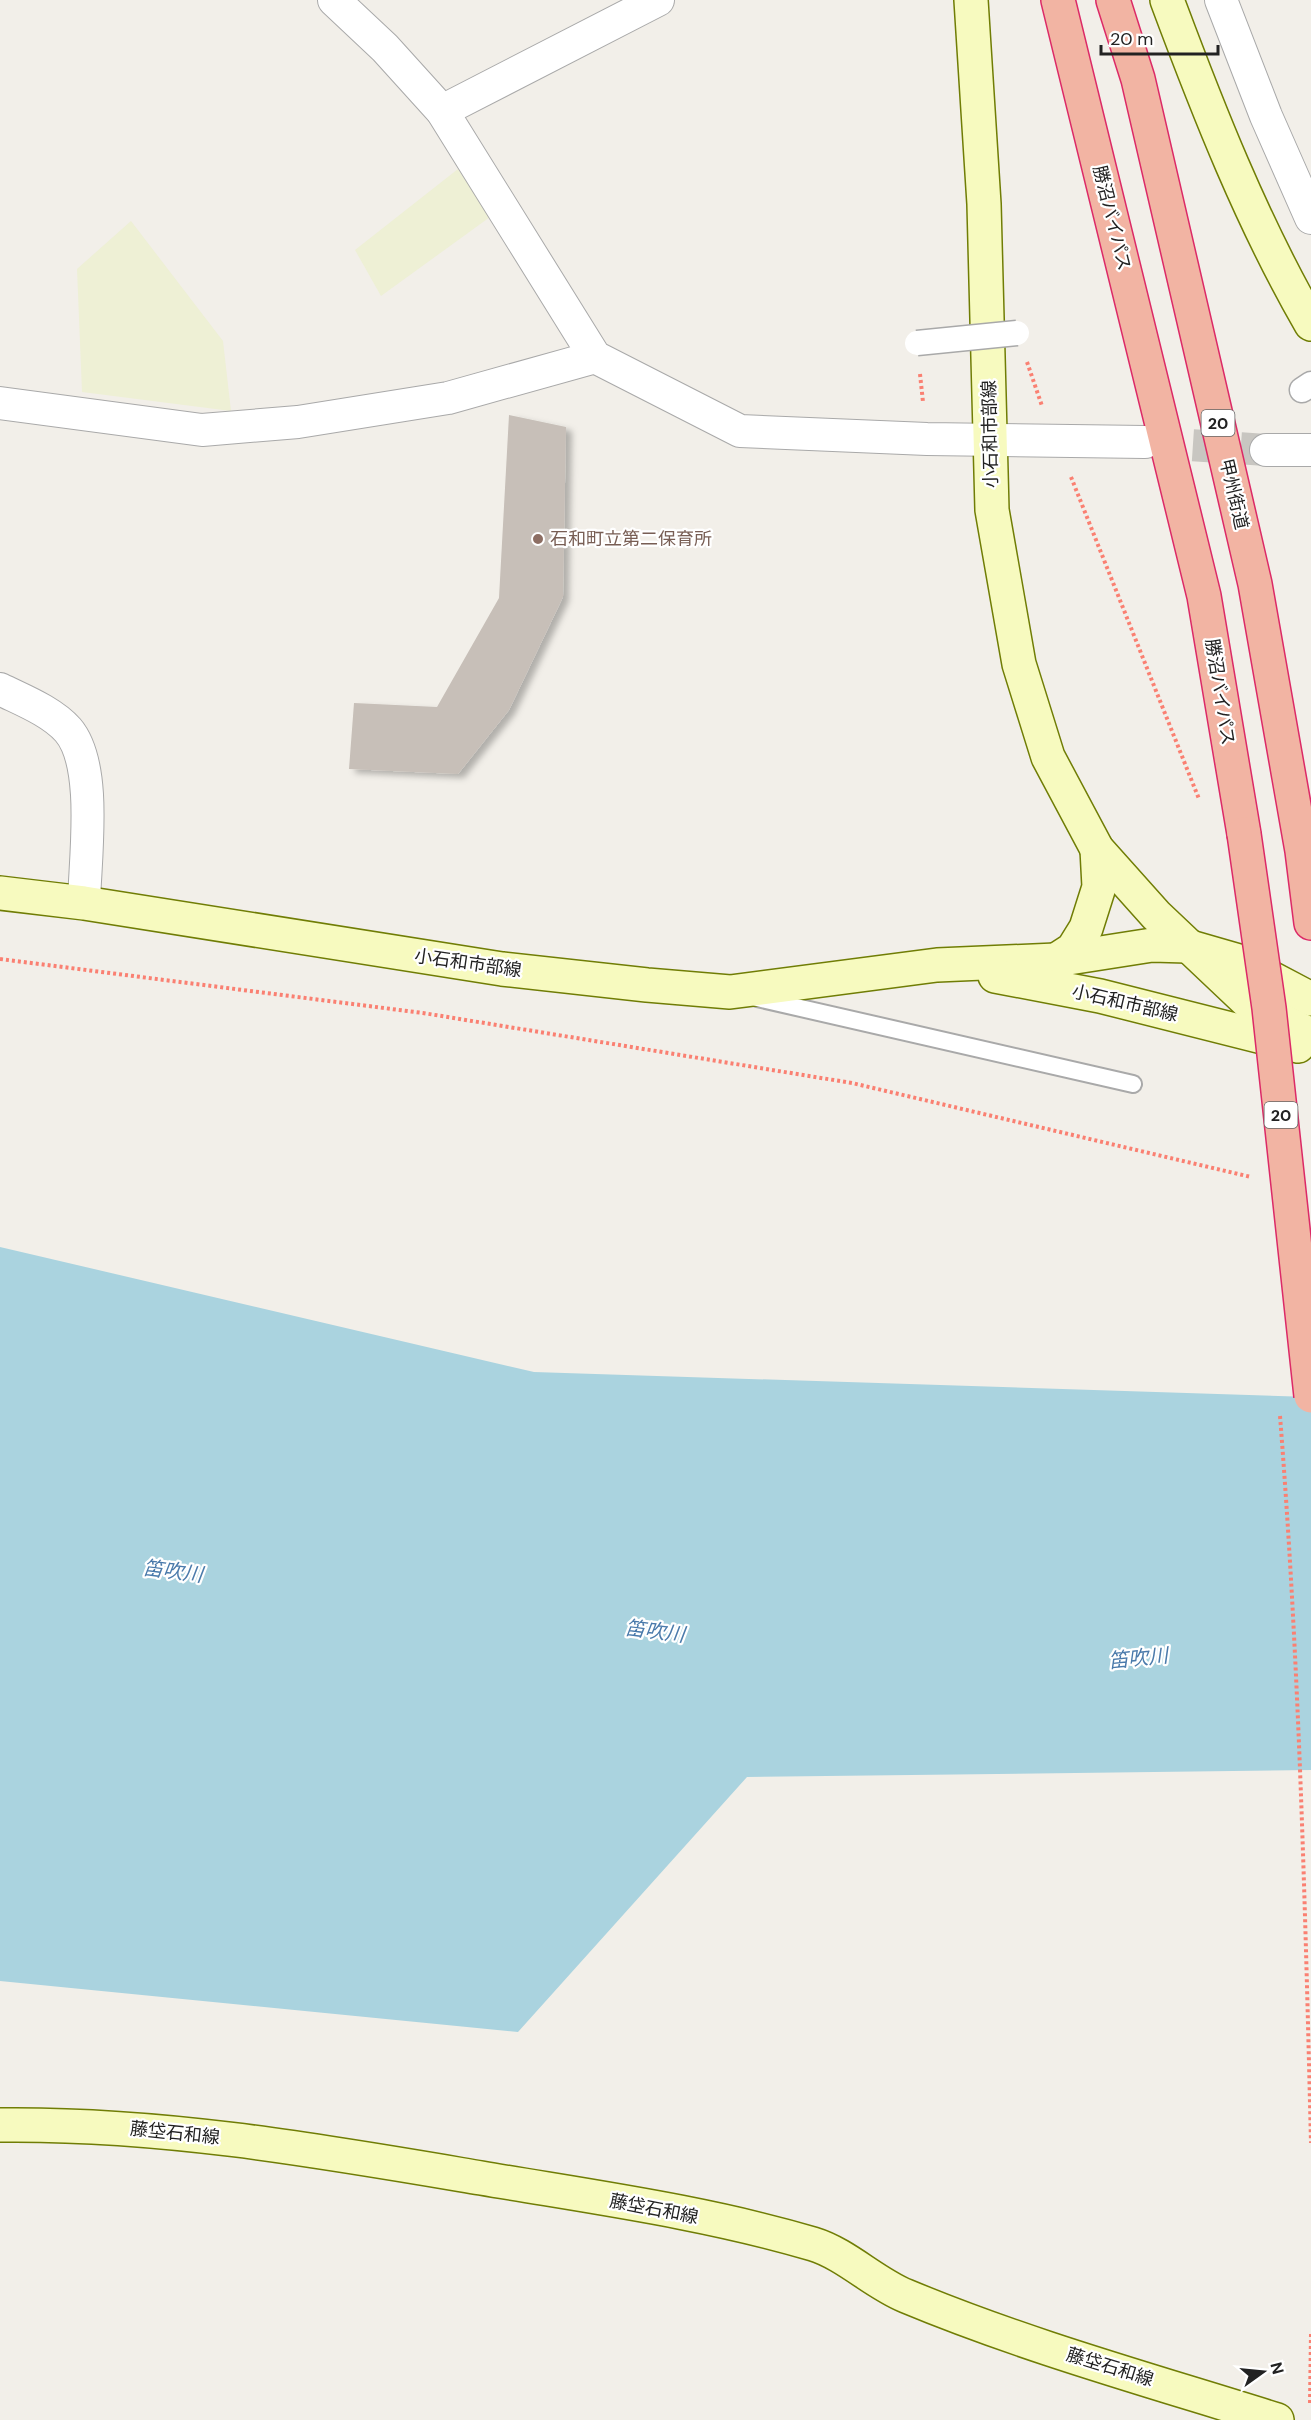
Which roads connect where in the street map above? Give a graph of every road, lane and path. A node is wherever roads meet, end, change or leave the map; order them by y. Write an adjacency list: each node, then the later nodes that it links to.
1 (334, 0): 8 (street)
2 (658, 0): 8 (street)
3 (971, 0): 16 (main road, 小石和市部線)
4 (1058, 0): 39 (highway, 勝沼バイパス / 20, bridge)
5 (1113, 0): 26 (highway, 甲州街道 / 20)
6 (1167, 0): 10 (main road)
7 (1221, 0): 9 (street)
8 (442, 111): 13 (street)
9 (1311, 218)
10 (1311, 324)
11 (1017, 333): 12 (street, bridge); 17 (path)
12 (917, 343): 15 (path)
13 (595, 357): 14 (street); 15 (street)
14 (0, 402)
15 (927, 439): 16 (street)
16 (990, 440): 17 (street); 23 (main road, 小石和市部線)
17 (1058, 441): 18 (street); 22 (path)
18 (1145, 442)
19 (1266, 450): 20 (street)
20 (1311, 450)
21 (0, 689): 25 (street)
22 (1200, 802)
23 (1096, 849): 27 (main road, 小石和市部線); 29 (main road, 小石和市部線)
24 (0, 893): 25 (main road, 小石和市部線)
25 (84, 903): 31 (main road, 小石和市部線)
26 (1311, 923)
27 (1187, 946): 29 (main road, 小石和市部線); 32 (main road, 小石和市部線); 33 (main road, 小石和市部線)
28 (0, 959): 37 (path)
29 (1056, 960): 30 (main road, 小石和市部線)
30 (937, 964): 31 (main road, 小石和市部線); 34 (main road, 小石和市部線)
31 (730, 992): 35 (lane)
32 (1311, 999)
33 (1311, 1035)
34 (1311, 1050)
35 (1133, 1084)
36 (1257, 1169): 38 (path)
37 (1254, 1177)
38 (1258, 1181)
39 (1311, 1396)
40 (1280, 1406): 42 (path, bridge)
41 (0, 2125): 45 (main road, 藤垈石和線)
42 (1311, 2143)
43 (1311, 2334): 44 (path)
44 (1310, 2410)
45 (1277, 2420)

